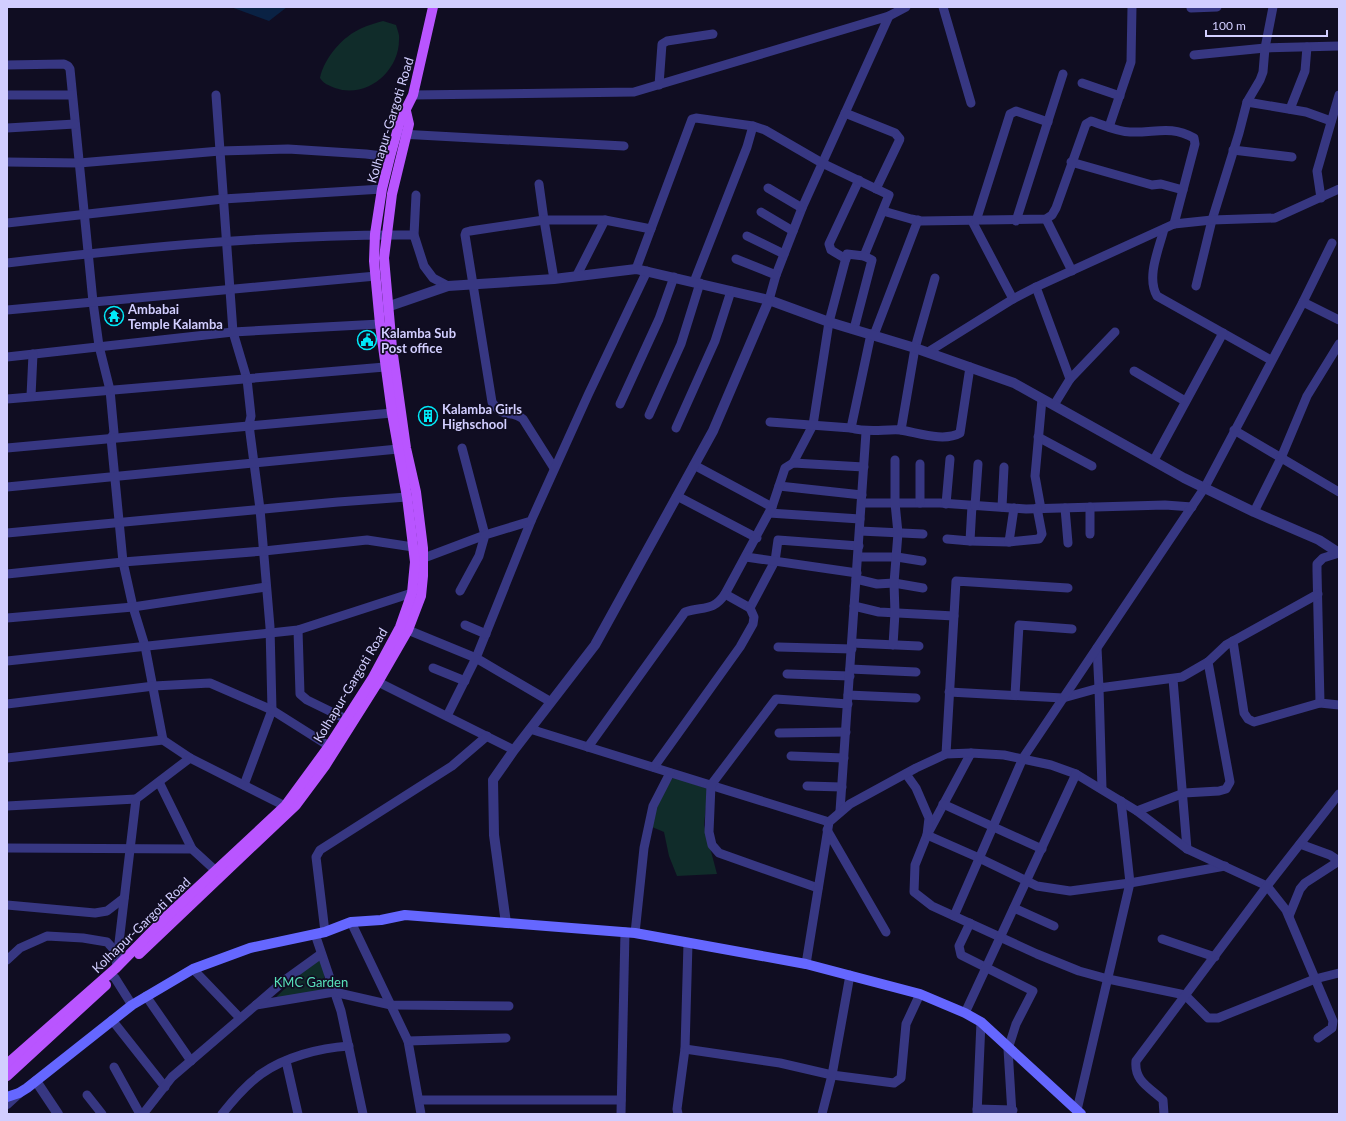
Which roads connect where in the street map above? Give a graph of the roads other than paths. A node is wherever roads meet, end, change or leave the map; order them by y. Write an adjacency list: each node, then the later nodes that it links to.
1 (434, 7): 21 (main road, Kolhapur-Gargoti Road)
2 (906, 7): 8 (street)
3 (943, 7): 25 (street)
4 (1132, 7): 23 (street)
5 (1217, 7): 7 (street)
6 (1273, 7): 12 (street)
7 (1191, 8)
8 (889, 16): 17 (street); 28 (street)
9 (713, 34): 17 (street)
10 (1339, 46): 11 (street)
11 (1307, 47): 12 (street); 26 (street)
12 (1265, 48): 13 (street); 24 (street)
13 (1194, 55)
14 (7, 65): 19 (street)
15 (1063, 74): 30 (street)
16 (1082, 83): 23 (street)
17 (659, 85): 21 (street)
18 (7, 95): 19 (street)
19 (71, 95): 31 (street)
20 (216, 95): 39 (street)
21 (412, 95): 27 (main road, Kolhapur-Gargoti Road)
22 (1339, 95): 29 (street)
23 (1120, 96): 33 (street)
24 (1246, 102): 26 (street); 38 (street)
25 (971, 103)
26 (1290, 109): 29 (street)
27 (406, 111): 35 (main road, Kolhapur-Gargoti Road); 36 (main road)
28 (845, 113): 45 (street); 50 (street)
29 (1331, 121): 54 (street)
30 (1048, 122): 65 (street); 66 (street)
31 (75, 124): 34 (street); 44 (street)
32 (753, 126): 45 (street); 69 (street); 94 (street)
33 (1109, 127): 43 (street); 52 (street)
34 (7, 128)
35 (396, 134): 36 (street); 40 (main road, Kolhapur-Gargoti Road)
36 (407, 135): 37 (street); 73 (main road)
37 (624, 146)
38 (1233, 150): 41 (street); 64 (street)
39 (220, 151): 40 (street); 44 (street); 55 (street)
40 (390, 157): 49 (main road, Kolhapur-Gargoti Road)
41 (1292, 157)
42 (7, 162): 44 (street)
43 (1071, 162): 52 (street); 60 (street)
44 (79, 163): 59 (street)
45 (822, 163): 46 (street); 56 (street)
46 (859, 180): 50 (street); 82 (street)
47 (539, 184): 61 (street)
48 (768, 188): 56 (street)
49 (382, 189): 55 (street); 72 (main road, Kolhapur-Gargoti Road)
50 (876, 189): 57 (street)
51 (1339, 189): 54 (street)
52 (1183, 190): 68 (street)
53 (416, 196): 74 (street)
54 (1321, 198): 64 (street)
55 (223, 199): 59 (street); 76 (street)
56 (802, 208): 71 (street)
57 (884, 211): 63 (street); 80 (street)
58 (761, 212): 71 (street)
59 (83, 214): 67 (street); 79 (street)
60 (1046, 219): 66 (street); 85 (street)
61 (544, 220): 62 (street); 92 (street); 93 (street)
62 (605, 220): 69 (street); 87 (street)
63 (918, 220): 65 (street); 113 (street)
64 (1212, 220): 68 (street); 96 (street)
65 (974, 221): 66 (street); 100 (street)
66 (1016, 221)
67 (7, 223)
68 (1174, 224): 70 (street)
69 (651, 229): 84 (street)
70 (1164, 229): 85 (street); 112 (street)
71 (793, 231): 78 (street)
72 (375, 234): 73 (street); 76 (street); 89 (main road, Kolhapur-Gargoti Road)
73 (386, 234): 74 (street); 104 (main road)
74 (414, 234): 95 (street)
75 (747, 236): 78 (street)
76 (226, 240): 79 (street); 98 (street)
77 (1332, 243): 103 (street)
78 (784, 254): 88 (street)
79 (88, 255): 83 (street); 102 (street)
80 (864, 256): 82 (street); 109 (street)
81 (736, 259): 88 (street)
82 (846, 259): 107 (street)
83 (7, 263)
84 (636, 269): 86 (street); 87 (street)
85 (1072, 270): 97 (street)
86 (647, 271): 90 (street); 160 (street)
87 (577, 275): 92 (street)
88 (776, 275): 101 (street)
89 (376, 276): 98 (street); 108 (main road, Kolhapur-Gargoti Road)
90 (674, 277): 94 (street); 131 (street)
91 (935, 278): 116 (street)
92 (554, 279): 93 (street)
93 (472, 283): 95 (street); 160 (street)
94 (697, 283): 99 (street); 134 (street)
95 (448, 286): 104 (street)
96 (1196, 286)
97 (1036, 287): 100 (street); 125 (street)
98 (230, 289): 102 (street); 110 (street)
99 (731, 291): 101 (street); 138 (street)
100 (1014, 299): 117 (street)
101 (769, 300): 107 (street); 156 (street)
102 (93, 302): 105 (street); 115 (street)
103 (1303, 302): 106 (street); 120 (street)
104 (387, 307): 203 (main road)
105 (7, 310)
106 (1339, 320)
107 (829, 322): 109 (street); 137 (street)
108 (380, 324): 110 (street); 121 (main road, Kolhapur-Gargoti Road)
109 (854, 329): 113 (street)
110 (233, 332): 115 (street); 124 (street)
111 (1115, 332): 125 (street)
112 (1222, 333): 120 (street); 130 (street)
113 (873, 335): 116 (street); 139 (street)
114 (1339, 344): 148 (street)
115 (99, 346): 118 (street); 126 (street)
116 (915, 348): 117 (street); 140 (street)
117 (928, 352): 122 (street)
118 (33, 354): 119 (street); 127 (street)
119 (7, 357)
120 (1271, 360): 141 (street)
121 (385, 367): 124 (street); 133 (main road, Kolhapur-Gargoti Road)
122 (970, 367): 129 (street); 140 (street)
123 (1134, 371): 130 (street)
124 (247, 379): 126 (street); 136 (street)
125 (1070, 380): 132 (street)
126 (110, 390): 127 (street); 144 (street)
127 (31, 396): 128 (street)
128 (7, 399)
129 (1042, 399): 132 (street); 143 (street)
130 (1186, 401): 151 (street)
131 (620, 404)
132 (1054, 405): 151 (street)
133 (392, 413): 136 (street); 147 (main road, Kolhapur-Gargoti Road)
134 (649, 415)
135 (770, 422): 137 (street)
136 (249, 425): 144 (street); 153 (street)
137 (813, 425): 139 (street); 152 (street)
138 (676, 428)
139 (851, 428): 142 (street)
140 (901, 430): 142 (street)
141 (1234, 430): 148 (street); 164 (street)
142 (866, 432): 158 (street)
143 (1038, 437): 157 (street); 177 (street)
144 (112, 438): 145 (street); 161 (street)
145 (7, 448)
146 (462, 448): 190 (street)
147 (398, 449): 153 (street); 167 (main road, Kolhapur-Gargoti Road)
148 (1281, 458): 165 (street); 181 (street)
149 (950, 459): 171 (street)
150 (895, 460): 169 (street)
151 (1154, 460): 164 (street)
152 (793, 463): 158 (street); 162 (street)
153 (254, 464): 161 (street); 179 (street)
154 (920, 464): 170 (street)
155 (978, 464): 172 (street)
156 (694, 466): 166 (street); 180 (street)
157 (1092, 466)
158 (864, 467): 168 (street)
159 (1004, 467): 173 (street)
160 (554, 468): 183 (street)
161 (115, 477): 163 (street); 184 (street)
162 (779, 486): 168 (street); 180 (street)
163 (7, 487)
164 (1205, 487): 175 (street); 181 (street)
165 (1339, 492)
166 (677, 496): 191 (street); 253 (street)
167 (407, 498): 179 (street); 197 (main road, Kolhapur-Gargoti Road)
168 (862, 499): 169 (street); 182 (street)
169 (895, 503): 170 (street); 187 (street)
170 (920, 503): 171 (street)
171 (946, 504): 172 (street)
172 (974, 505): 173 (street); 193 (street)
173 (1002, 507): 176 (street)
174 (1090, 507): 175 (street); 178 (street); 189 (street)
175 (1192, 507): 235 (street)
176 (1014, 508): 177 (street); 194 (street)
177 (1039, 508): 178 (street); 194 (street)
178 (1065, 508): 195 (street)
179 (260, 509): 184 (street); 198 (street)
180 (771, 510): 182 (street); 191 (street)
181 (1254, 512): 199 (street)
182 (860, 520): 185 (street)
183 (531, 521): 190 (street); 228 (street)
184 (120, 522): 186 (street); 206 (street)
185 (860, 531): 187 (street); 196 (street)
186 (7, 533)
187 (898, 533): 188 (street); 202 (street)
188 (923, 534)
189 (1090, 534)
190 (485, 535): 203 (street); 213 (street)
191 (756, 538): 200 (street)
192 (947, 539): 193 (street)
193 (970, 541): 194 (street)
194 (1009, 542)
195 (1068, 543)
196 (859, 546): 201 (street); 204 (street)
197 (413, 547): 198 (street); 203 (main road, Kolhapur-Gargoti Road)
198 (264, 551): 206 (street); 210 (street)
199 (1339, 553): 216 (street)
200 (746, 557): 204 (street); 215 (street)
201 (858, 557): 202 (street); 208 (street)
202 (896, 557): 205 (street); 209 (street)
203 (419, 560): 214 (main road, Kolhapur-Gargoti Road); 224 (main road)
204 (775, 561): 208 (street); 219 (street)
205 (922, 561)
206 (123, 562): 207 (street); 218 (street)
207 (7, 574)
208 (856, 576): 209 (street); 217 (street)
209 (894, 583): 211 (street); 220 (street)
210 (266, 586): 218 (street); 227 (street)
211 (923, 588)
212 (1068, 588): 221 (street)
213 (460, 591)
214 (412, 593): 224 (main road, Kolhapur-Gargoti Road); 226 (street)
215 (725, 594): 219 (street); 266 (street)
216 (1318, 594): 229 (street); 254 (street)
217 (854, 606): 220 (street); 232 (street)
218 (134, 608): 222 (street); 231 (street)
219 (750, 608): 275 (street)
220 (895, 613): 221 (street); 230 (street)
221 (954, 616): 248 (street)
222 (7, 618)
223 (465, 625): 228 (street)
224 (404, 628): 236 (street); 244 (main road)
225 (1072, 629): 249 (street)
226 (298, 630): 227 (street); 259 (street)
227 (270, 633): 231 (street); 257 (street)
228 (486, 634): 236 (street)
229 (1233, 641): 238 (street); 254 (street)
230 (893, 645): 232 (street); 233 (street)
231 (146, 646): 237 (street); 246 (street)
232 (852, 646): 234 (street); 240 (street)
233 (919, 646)
234 (778, 647)
235 (1097, 648): 247 (street); 251 (street)
236 (476, 658): 245 (street); 253 (street)
237 (7, 661)
238 (1208, 662): 243 (street); 285 (street)
239 (433, 668): 245 (street)
240 (850, 672): 241 (street); 242 (street); 252 (street)
241 (916, 672)
242 (787, 674)
243 (1174, 678): 247 (street); 285 (street)
244 (375, 681): 258 (street); 259 (main road, Kolhapur-Gargoti Road); 336 (main road)
245 (465, 681): 258 (street)
246 (154, 686): 255 (street); 257 (street); 264 (street)
247 (1098, 688): 251 (street); 284 (street)
248 (949, 692): 249 (street); 269 (street)
249 (1015, 696): 251 (street)
250 (916, 698): 252 (street)
251 (1064, 698): 274 (street)
252 (848, 699): 261 (street); 281 (street)
253 (551, 702): 260 (street)
254 (1320, 703): 256 (street)
255 (7, 704)
256 (1339, 705)
257 (272, 710): 265 (street); 280 (street)
258 (448, 716): 263 (street)
259 (346, 719): 265 (main road, Kolhapur-Gargoti Road)
260 (530, 729): 266 (street); 267 (street)
261 (846, 732): 262 (street); 273 (street)
262 (779, 733)
263 (487, 736): 267 (street); 322 (street)
264 (163, 740): 271 (street); 272 (street)
265 (328, 746): 291 (main road, Kolhapur-Gargoti Road)
266 (588, 747): 275 (street)
267 (514, 750): 319 (street)
268 (971, 753): 269 (street); 274 (street); 289 (street)
269 (946, 754): 277 (street)
270 (791, 756): 273 (street)
271 (7, 758)
272 (190, 758): 279 (street); 280 (street)
273 (844, 758): 283 (street)
274 (1023, 758): 278 (street); 297 (street)
275 (654, 768): 276 (street)
276 (670, 773): 281 (street); 324 (street)
277 (906, 774): 294 (street); 298 (street)
278 (1076, 774): 284 (street); 302 (street)
279 (159, 782): 287 (street); 304 (street)
280 (244, 785): 291 (street)
281 (711, 785): 296 (street); 312 (street)
282 (807, 786): 283 (street)
283 (842, 787): 294 (street)
284 (1102, 790): 288 (street)
285 (1184, 793): 295 (street); 303 (street)
286 (1339, 794): 292 (street)
287 (136, 799): 290 (street); 301 (street)
288 (1122, 801): 295 (street); 310 (street)
289 (943, 804): 297 (street); 298 (street)
290 (7, 806)
291 (285, 806): 308 (main road, Kolhapur-Gargoti Road)
292 (1328, 810): 293 (street); 299 (street)
293 (1339, 810)
294 (840, 811): 296 (street)
295 (1137, 811): 303 (street)
296 (828, 826): 312 (street); 323 (street)
297 (993, 827): 302 (street); 305 (street)
298 (927, 835): 305 (street); 316 (street)
299 (1300, 844): 306 (street); 311 (street)
300 (7, 848): 301 (street)
301 (131, 849): 304 (street); 313 (street)
302 (1042, 849): 309 (street)
303 (1188, 849): 307 (street)
304 (192, 850): 308 (street)
305 (979, 858): 309 (street); 316 (street)
306 (1339, 861): 317 (street)
307 (1225, 866): 310 (street); 311 (street)
308 (216, 871): 336 (main road, Kolhapur-Gargoti Road)
309 (1027, 881): 310 (street); 315 (street)
310 (1130, 883): 339 (street)
311 (1267, 886): 317 (street); 331 (street)
312 (818, 888): 333 (street)
313 (124, 898): 314 (street); 329 (street)
314 (7, 905)
315 (1014, 908): 321 (street); 326 (street)
316 (954, 916): 320 (street)
317 (1289, 916): 340 (street)
318 (351, 922): 319 (main road); 322 (main road); 347 (street)
319 (506, 923): 324 (main road)
320 (970, 923): 326 (street); 334 (street)
321 (1054, 926)
322 (325, 932): 325 (main road)
323 (886, 932)
324 (630, 933): 328 (main road); 371 (street)
325 (315, 934): 330 (street); 335 (main road)
326 (1001, 938): 334 (street); 339 (street)
327 (1162, 939): 331 (street)
328 (688, 943): 333 (main road); 357 (street)
329 (118, 954): 332 (street); 336 (street)
330 (321, 954): 341 (street); 346 (street)
331 (1215, 957): 343 (street)
332 (7, 960)
333 (806, 964): 338 (main road)
334 (987, 968): 349 (street); 358 (street)
335 (192, 969): 344 (main road); 350 (street)
336 (113, 973): 345 (street); 361 (main road, Kolhapur-Gargoti Road); 364 (main road)
337 (1339, 973): 340 (street)
338 (850, 975): 342 (main road); 363 (street)
339 (1108, 979): 343 (street); 375 (street)
340 (1315, 979): 343 (street); 354 (street)
341 (334, 992): 346 (street); 347 (street); 356 (street)
342 (920, 994): 349 (main road); 363 (street)
343 (1186, 995): 387 (street)
344 (146, 996): 345 (main road); 359 (street)
345 (132, 1005): 351 (main road)
346 (256, 1005): 350 (street)
347 (391, 1005): 348 (street); 355 (street)
348 (509, 1006)
349 (965, 1013): 352 (main road)
350 (240, 1018): 359 (street)
351 (112, 1020): 365 (main road); 366 (street)
352 (981, 1022): 358 (main road); 373 (street)
353 (506, 1038): 355 (street)
354 (1318, 1038)
355 (408, 1041): 370 (street)
356 (348, 1046): 360 (street); 382 (street)
357 (685, 1049): 363 (street); 385 (street)
358 (1008, 1049): 374 (street); 375 (main road)
359 (191, 1060): 366 (street)
360 (286, 1061): 380 (street); 381 (street)
361 (7, 1064)
362 (114, 1067): 378 (street)
363 (832, 1074): 386 (street)
364 (7, 1076)
365 (36, 1081): 367 (main road); 376 (street)
366 (165, 1087): 379 (street)
367 (20, 1093): 369 (main road); 372 (street)
368 (87, 1095): 377 (street)
369 (7, 1097)
370 (419, 1100): 371 (street); 383 (street)
371 (621, 1100): 384 (street)
372 (7, 1104)
373 (977, 1111): 374 (street)
374 (1013, 1112)
375 (1079, 1112)
376 (58, 1114)
377 (102, 1114)
378 (140, 1114)
379 (144, 1114)
380 (222, 1114)
381 (298, 1114)
382 (363, 1114)
383 (421, 1114)
384 (621, 1114)
385 (678, 1114)
386 (822, 1114)
387 (1164, 1114)

